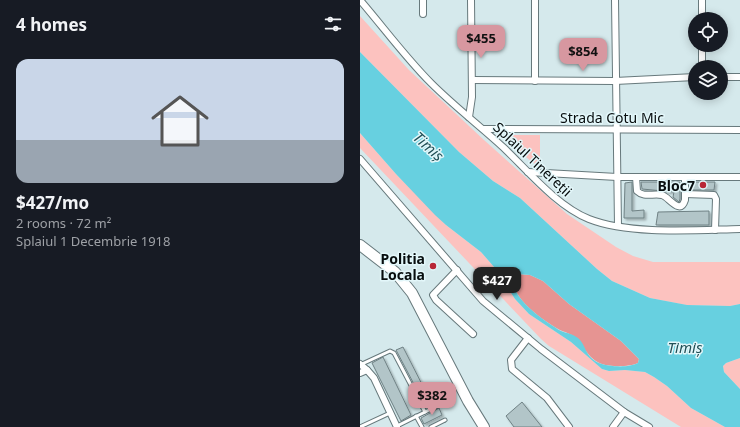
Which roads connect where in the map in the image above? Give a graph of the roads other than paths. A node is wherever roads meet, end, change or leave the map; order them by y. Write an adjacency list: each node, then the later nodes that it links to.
1 (360, 0): 15 (street, Splaiul Tinereții)
2 (423, 0): 8 (street)
3 (471, 0): 12 (street)
4 (534, 0): 13 (street)
5 (615, 0): 14 (street)
6 (702, 0): 7 (street)
7 (702, 12)
8 (423, 14)
9 (688, 77): 14 (street)
10 (728, 77): 11 (street)
11 (740, 77)
12 (472, 80): 13 (street); 15 (street)
13 (535, 81): 14 (street)
14 (615, 81): 17 (street)
15 (469, 117): 16 (street, Splaiul Tinereții)
16 (484, 129): 17 (street, Strada Cotu Mic); 20 (street, Splaiul Tinereții)
17 (616, 129): 18 (street, Strada Cotu Mic); 21 (street)
18 (740, 130)
19 (360, 159): 30 (street)
20 (528, 172): 21 (street); 26 (street, Splaiul Tinereții)
21 (617, 177): 22 (street); 26 (street)
22 (636, 177): 23 (street); 25 (street)
23 (685, 177): 24 (street); 25 (street)
24 (740, 177)
25 (685, 194): 28 (street)
26 (618, 226): 28 (street, Splaiul Tinereții)
27 (740, 229): 28 (street, Splaiul Tinereții)
28 (715, 230)
29 (360, 245): 46 (main road)
30 (457, 270): 31 (street); 32 (street)
31 (472, 334)
32 (528, 338): 38 (street); 47 (street)
33 (360, 364): 34 (street); 37 (lane)
34 (367, 370): 35 (street); 39 (street)
35 (360, 373)
36 (437, 406): 37 (lane)
37 (425, 412): 40 (lane)
38 (624, 412): 48 (street); 49 (street)
39 (390, 413): 42 (street); 43 (lane)
40 (416, 416): 42 (lane); 44 (lane)
41 (446, 420): 45 (lane)
42 (397, 426)
43 (360, 427)
44 (422, 427)
45 (431, 427)
46 (484, 427)
47 (569, 427)
48 (613, 427)
49 (649, 427)

